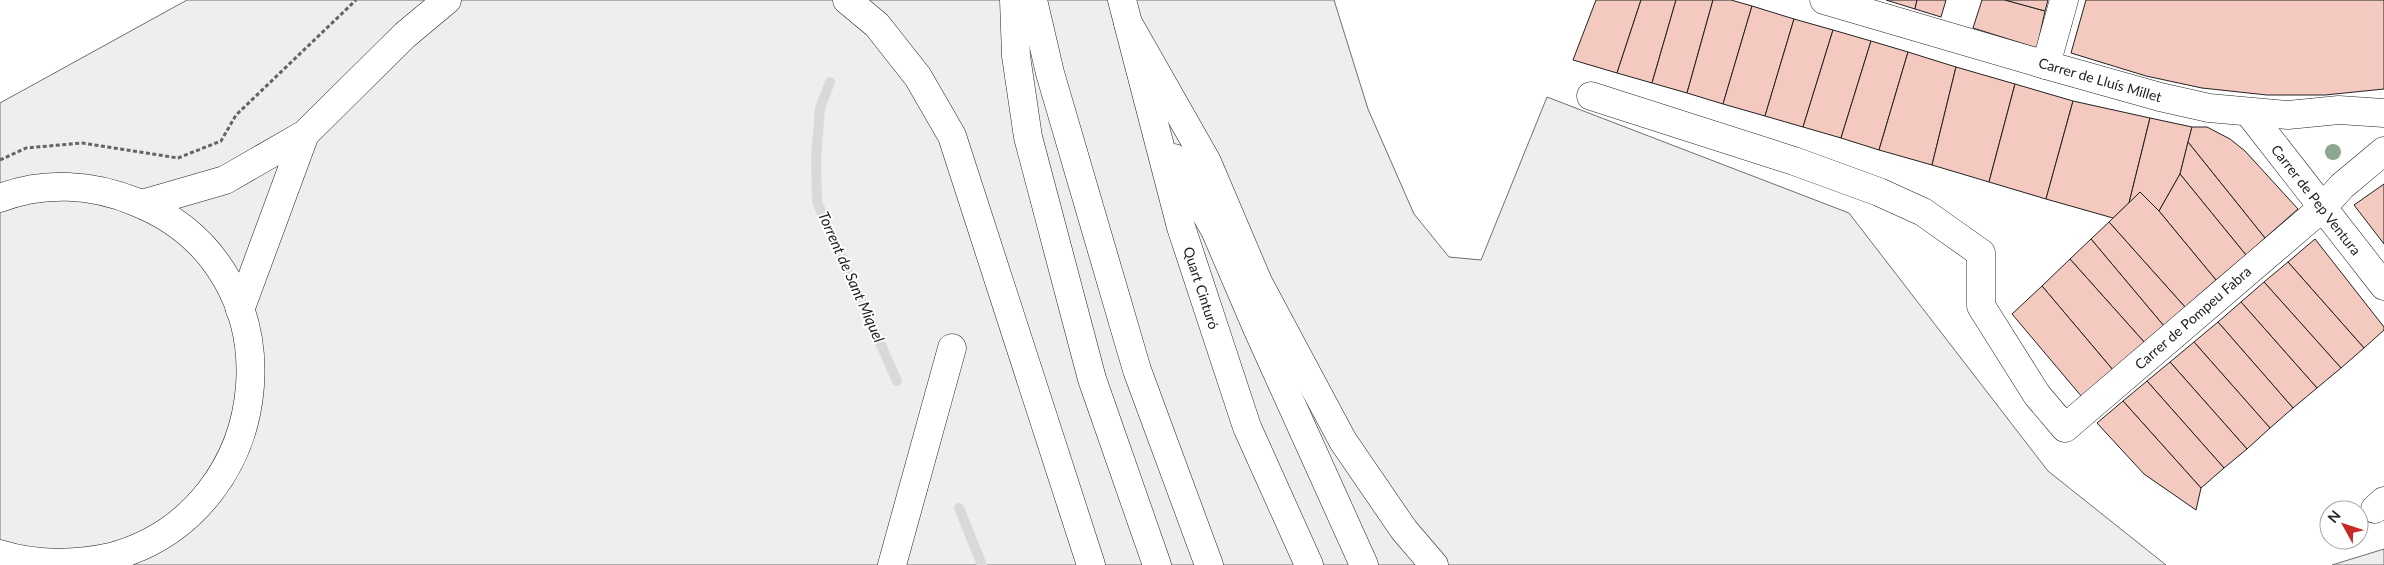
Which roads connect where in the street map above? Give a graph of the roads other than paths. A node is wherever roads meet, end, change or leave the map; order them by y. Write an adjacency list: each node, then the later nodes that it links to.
1 (447, 0): 13 (main road)
2 (847, 0): 24 (main road)
3 (1014, 0): 25 (main road)
4 (1033, 0): 26 (main road)
5 (1824, 0): 8 (main road, Carrer de Lluís Millet)
6 (2064, 0): 8 (main road)
7 (1125, 12): 12 (main road, Quart Cinturó); 29 (main road)
8 (2046, 65): 11 (main road, Carrer de Lluís Millet)
9 (1591, 96): 17 (main road, Carrer de Pompeu Fabra)
10 (2384, 112): 11 (main road, Carrer de Lluís Millet)
11 (2249, 113): 17 (main road, Carrer de Pep Ventura)
12 (1156, 126): 27 (main road, Quart Cinturó); 28 (main road)
13 (305, 134): 16 (main road); 19 (main road)
14 (2384, 151): 17 (main road)
15 (0, 198): 16 (main road)
16 (142, 204): 19 (main road)
17 (2322, 208): 18 (main road, Carrer de Pep Ventura)
18 (2384, 286)
19 (240, 310): 21 (main road)
20 (952, 348): 23 (main road)
21 (134, 557): 22 (main road)
22 (4, 558)
23 (892, 565)
24 (1091, 565)
25 (1157, 565)
26 (1209, 565)
27 (1309, 565)
28 (1364, 565)
29 (1434, 565)

